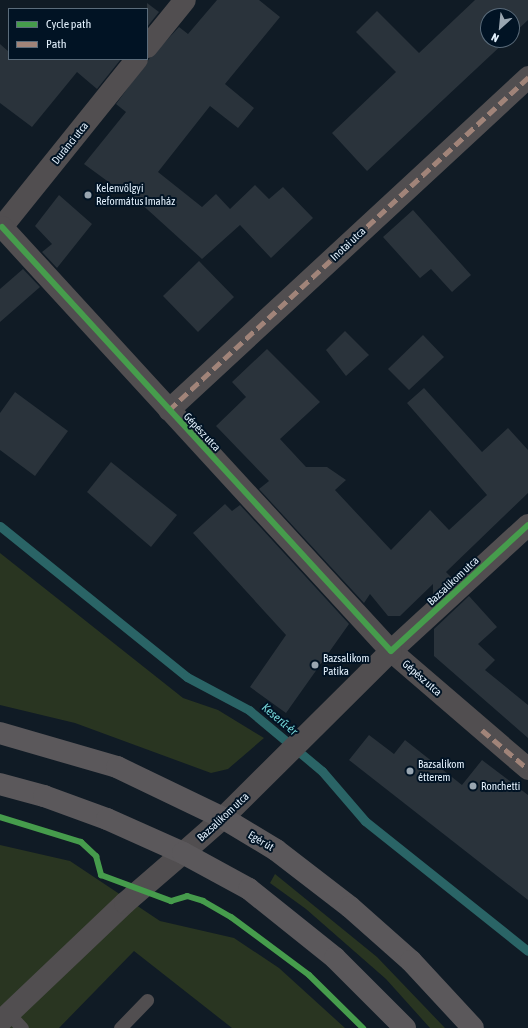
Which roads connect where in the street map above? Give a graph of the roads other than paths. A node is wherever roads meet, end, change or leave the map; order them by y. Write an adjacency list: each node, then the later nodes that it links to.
1 (185, 0): 2 (street)
2 (148, 46)
3 (136, 60): 5 (street, Duránci utca)
4 (528, 77): 6 (street, Inotai utca)
5 (1, 226): 6 (street, Gépész utca)
6 (169, 410): 8 (street, Gépész utca)
7 (528, 525): 8 (street, Bazsalikom utca)
8 (391, 651): 10 (street, Gépész utca); 12 (street, Bazsalikom utca)
9 (0, 733): 12 (main road, Egér út)
10 (528, 770)
11 (0, 784): 13 (main road)
12 (223, 818): 13 (street, Bazsalikom utca); 18 (main road, Egér út)
13 (183, 853): 15 (street, Bazsalikom utca); 17 (main road)
14 (147, 1000): 16 (lane)
15 (10, 1021)
16 (120, 1028)
17 (405, 1028)
18 (473, 1028)

